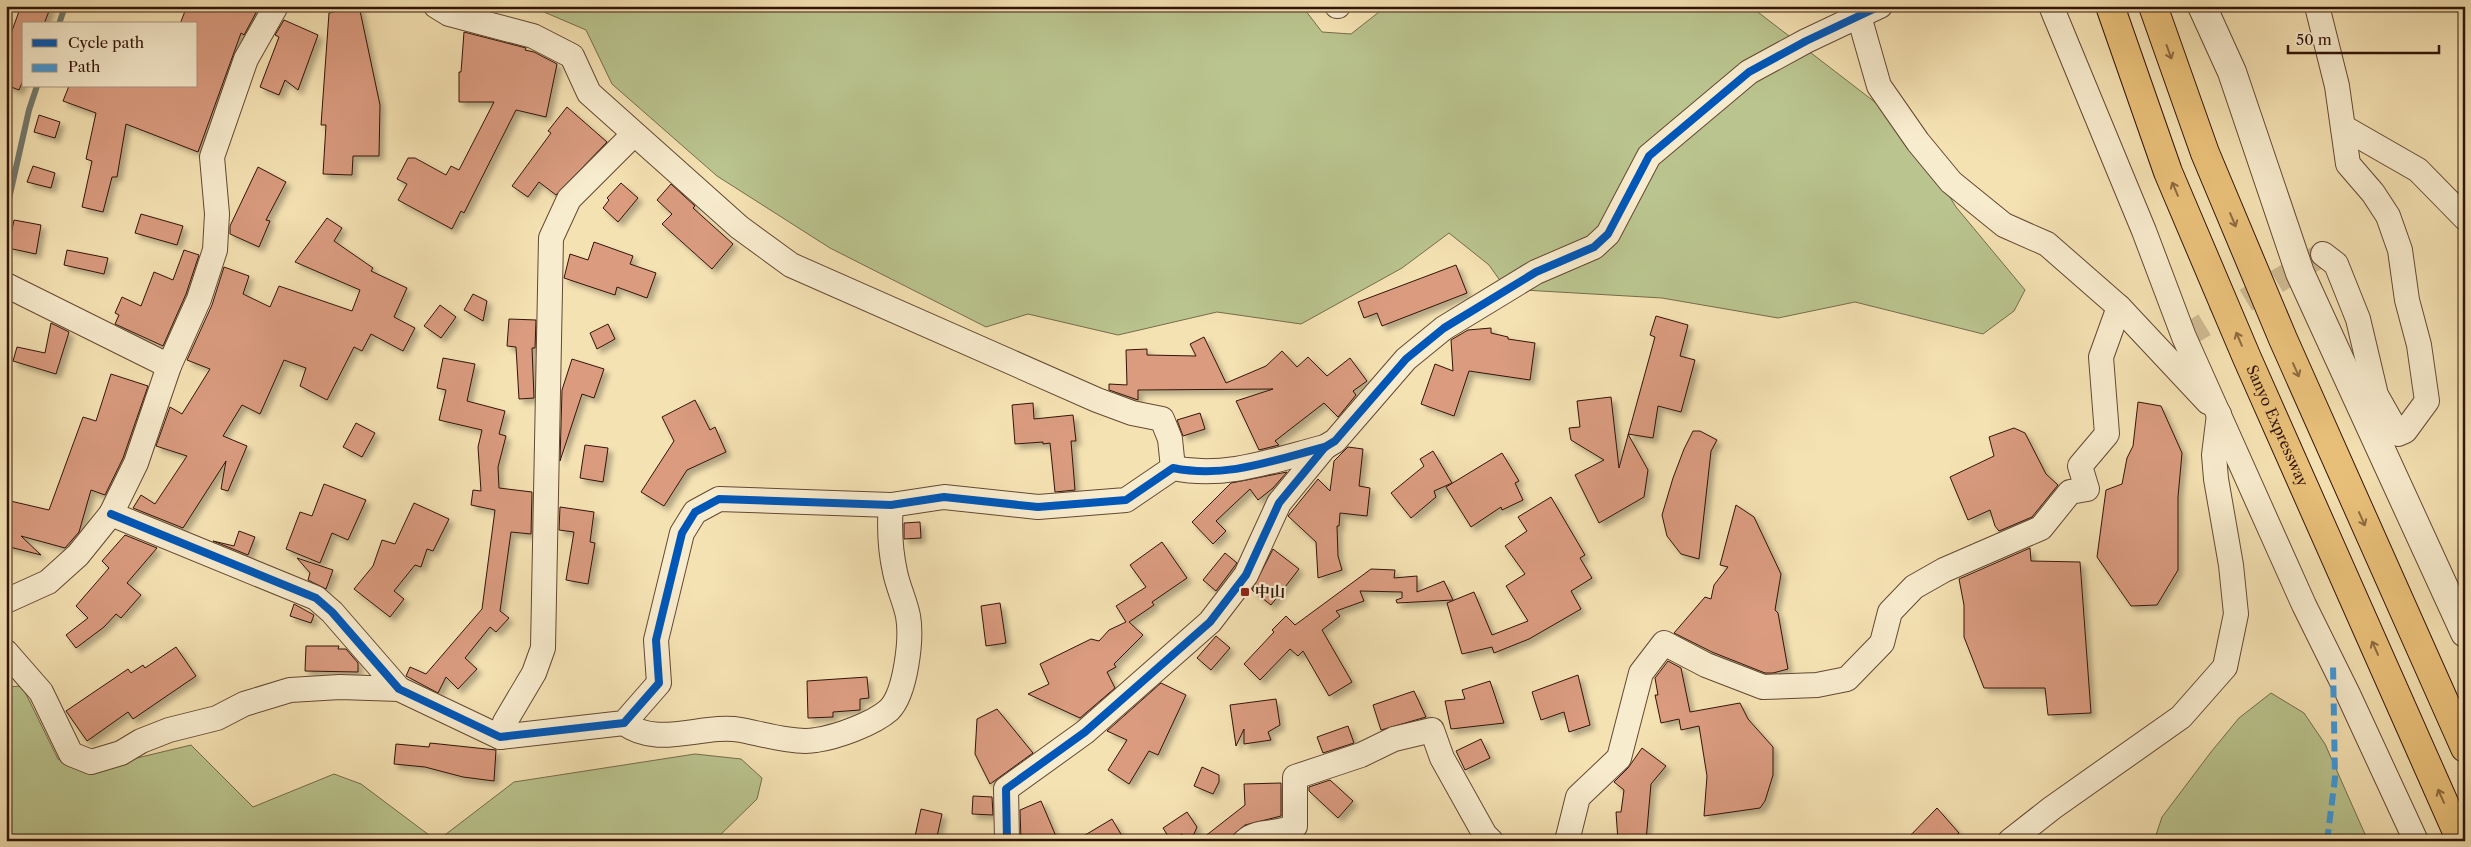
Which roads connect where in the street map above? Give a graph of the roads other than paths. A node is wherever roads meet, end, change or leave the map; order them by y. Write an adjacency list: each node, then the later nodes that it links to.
1 (276, 6): 15 (street)
2 (436, 6): 10 (street)
3 (2051, 6): 16 (street)
4 (2110, 6): 34 (highway, Sanyo Expressway, one-way to 4)
5 (2153, 6): 27 (highway, one-way to 27)
6 (2202, 6): 22 (street)
7 (2317, 6): 9 (street)
8 (1870, 11): 14 (street); 17 (street)
9 (2342, 127): 11 (street); 12 (street)
10 (634, 134): 18 (street); 26 (street)
11 (2465, 218)
12 (2323, 254)
13 (6, 285): 15 (street)
14 (2119, 308): 16 (street); 31 (street)
15 (169, 366): 20 (street)
16 (2219, 414): 32 (street); 33 (street)
17 (1325, 447): 18 (street); 28 (street)
18 (1173, 468): 19 (street)
19 (891, 505): 25 (street); 25 (street)
20 (111, 514): 21 (street); 24 (street)
21 (6, 601)
22 (2465, 633)
23 (6, 652): 24 (street)
24 (399, 689): 26 (street)
25 (624, 723): 26 (street)
26 (500, 737)
27 (2465, 748)
28 (1007, 841)
29 (1244, 841): 30 (street)
30 (1490, 841)
31 (1567, 841)
32 (2010, 841)
33 (2416, 841)
34 (2461, 841)

